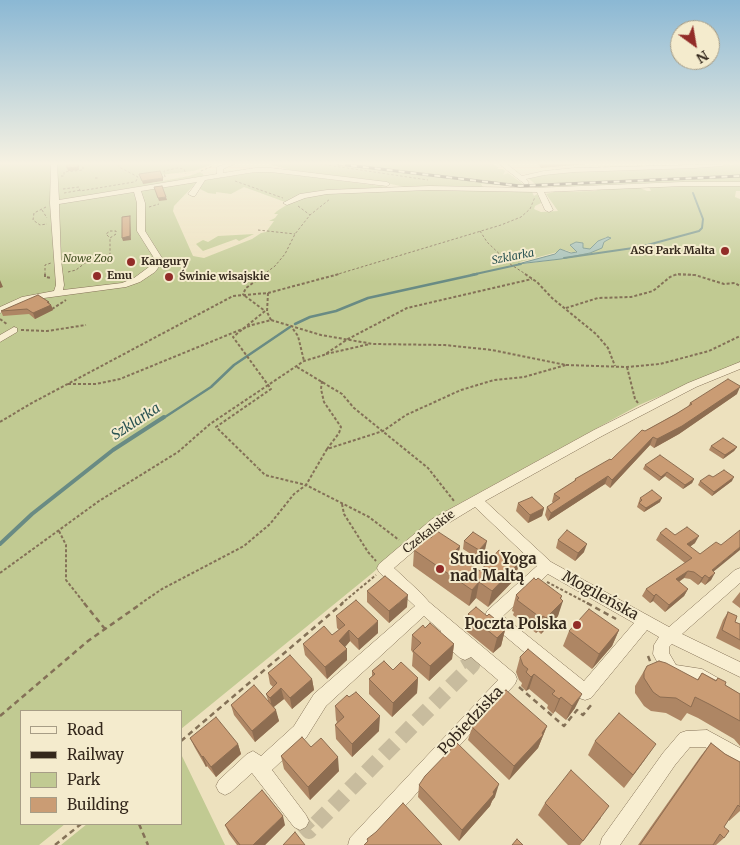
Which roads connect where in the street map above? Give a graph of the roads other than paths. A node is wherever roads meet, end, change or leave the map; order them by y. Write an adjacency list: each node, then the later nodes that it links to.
1 (54, 203): 5 (street)
2 (141, 203): 5 (street)
3 (545, 203): 4 (street)
4 (549, 210)
5 (58, 293): 6 (street)
6 (0, 310)
7 (14, 330): 8 (street)
8 (0, 339)
9 (740, 365): 10 (street, Czekalskie)
10 (476, 500): 11 (street, Mogileńska); 12 (street, Czekalskie)
11 (546, 566): 15 (street, Mogileńska); 15 (street)
12 (384, 568): 14 (street, Pobiedziska)
13 (740, 574): 16 (street)
14 (424, 607): 17 (street); 21 (street); 24 (street, Pobiedziska)
15 (645, 621): 16 (street, Mogileńska)
16 (670, 635): 18 (street, Mogileńska); 19 (street)
17 (465, 653)
18 (740, 670)
19 (723, 689)
20 (740, 758): 25 (street)
21 (260, 769): 22 (street); 23 (street)
22 (225, 786)
23 (300, 821)
24 (357, 845)
25 (609, 845)

